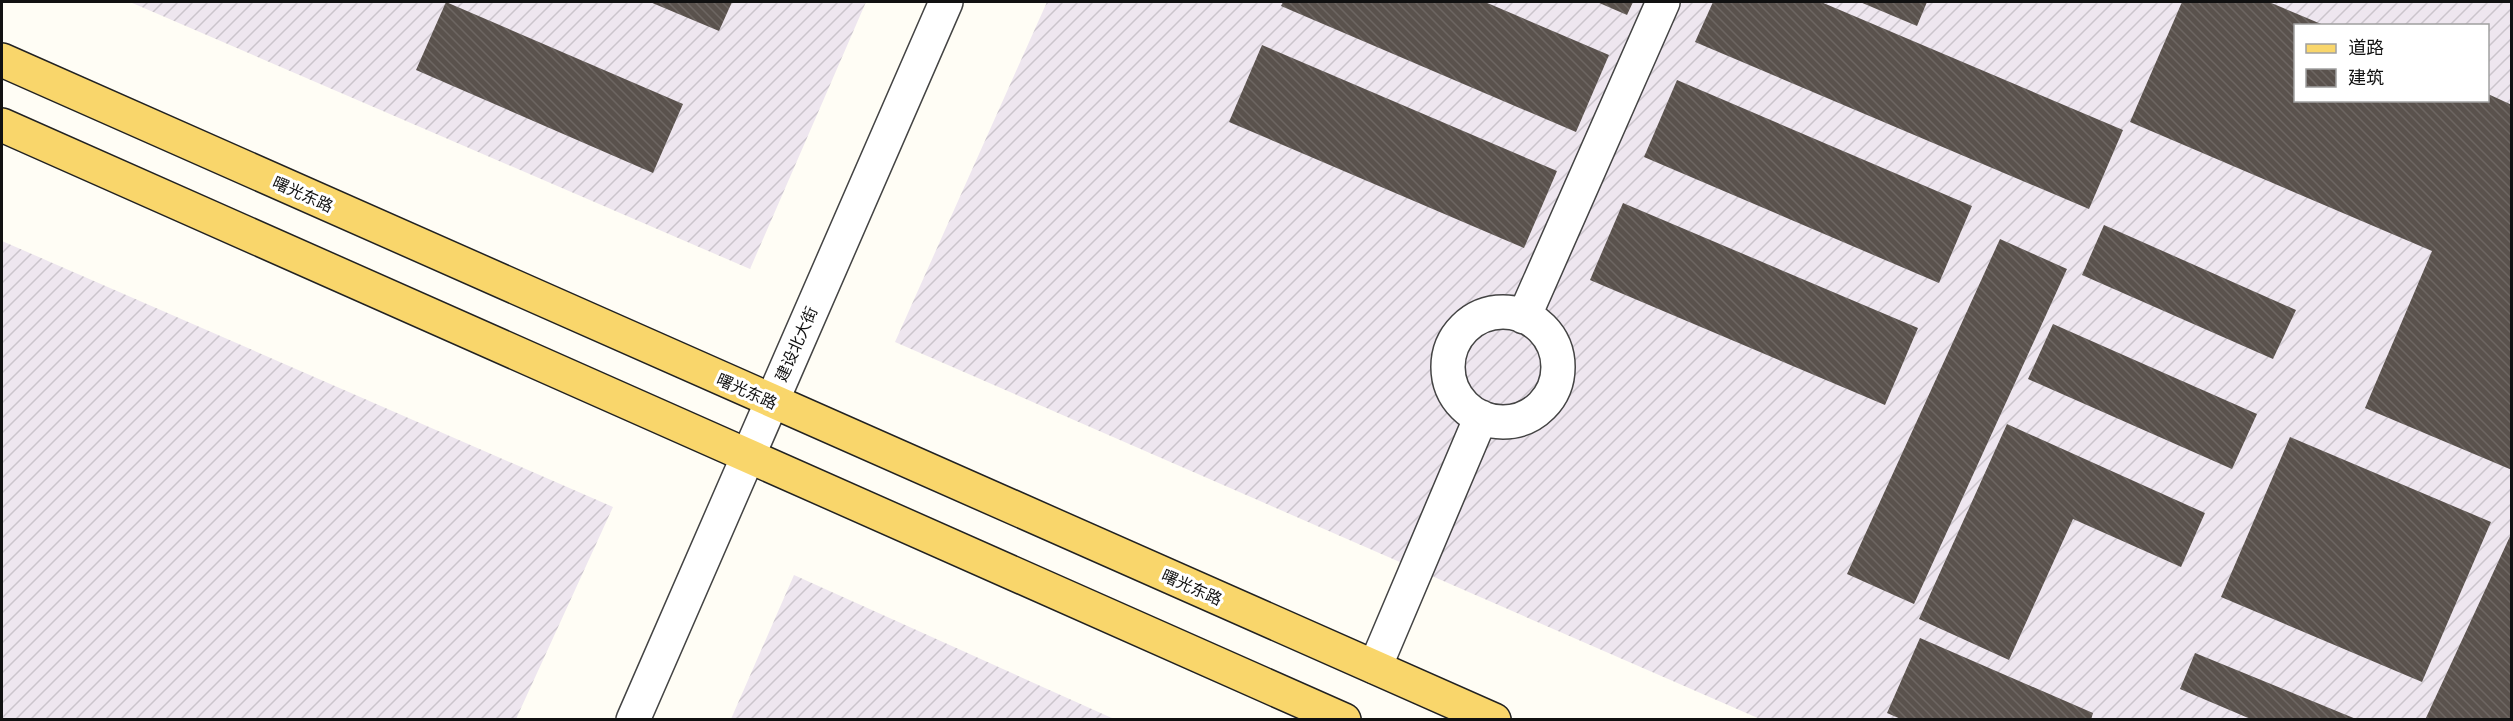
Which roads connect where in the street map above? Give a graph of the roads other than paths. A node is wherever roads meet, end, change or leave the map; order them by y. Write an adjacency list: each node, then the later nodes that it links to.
1 (946, 2): 6 (street, 建设北大街)
2 (1663, 2): 5 (street)
3 (2, 60): 6 (main road, 曙光东路)
4 (2, 125): 8 (main road)
5 (1524, 317): 7 (street); 7 (street)
6 (771, 402): 8 (street, 建设北大街); 9 (main road, 曙光东路)
7 (1481, 417): 9 (street)
8 (747, 457): 10 (street, 建设北大街); 11 (main road)
9 (1375, 667): 12 (main road, 曙光东路)
10 (633, 720)
11 (1344, 720)
12 (1494, 720)

